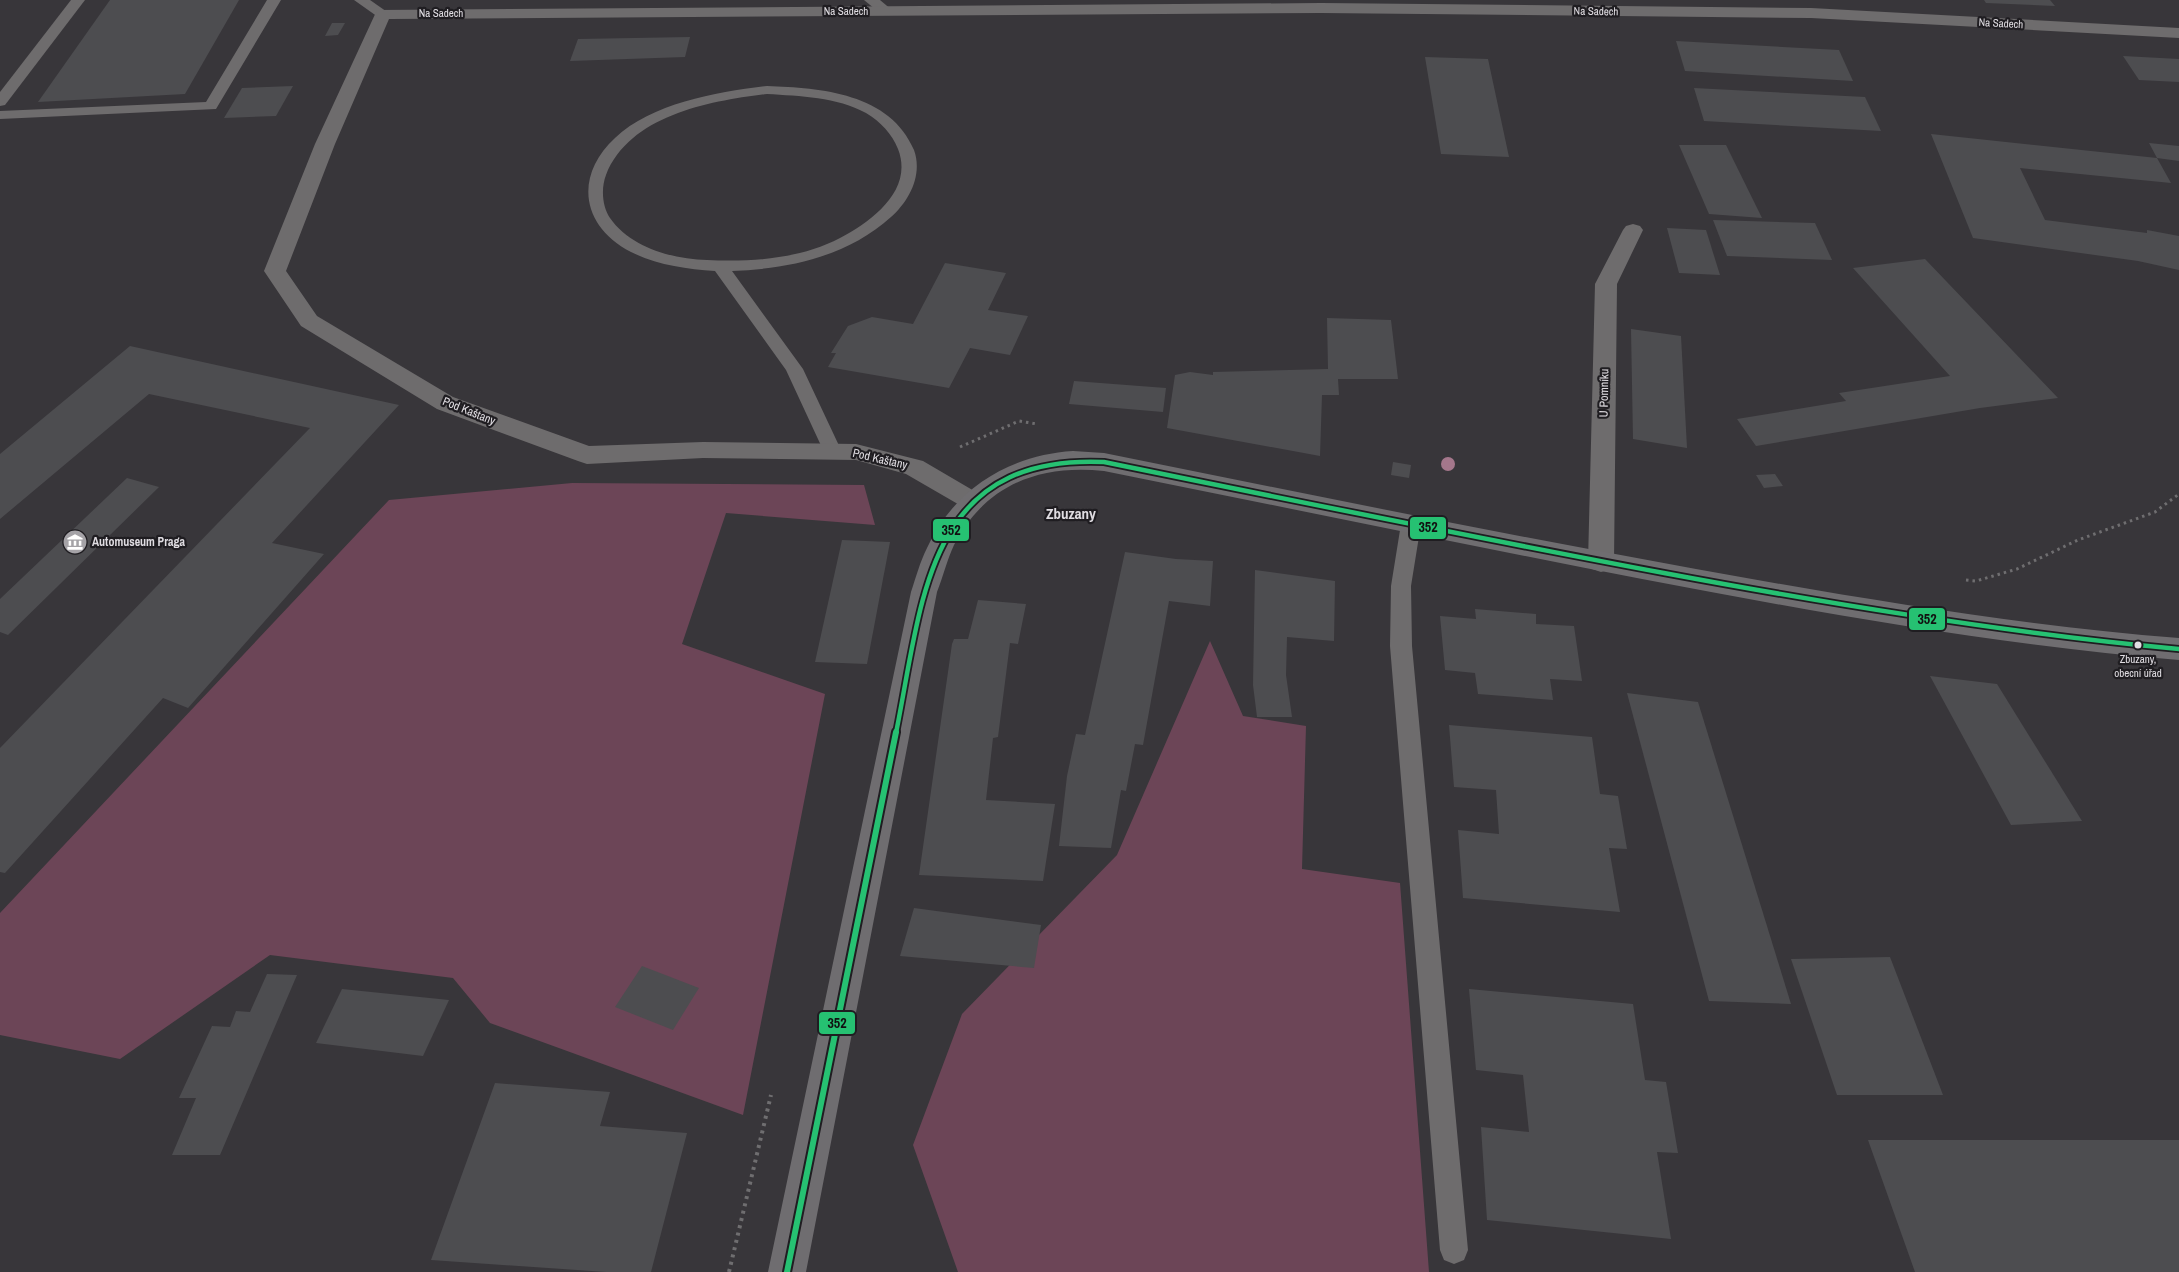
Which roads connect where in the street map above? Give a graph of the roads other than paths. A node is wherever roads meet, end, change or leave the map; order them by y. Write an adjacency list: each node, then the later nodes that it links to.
1 (78, 0): 8 (lane)
2 (274, 0): 9 (lane)
3 (362, 0): 6 (lane)
4 (871, 0): 5 (lane)
5 (886, 11): 6 (street, Na Sadech); 7 (street, Na Sadech)
6 (383, 14): 12 (street, Pod Kaštany)
7 (2179, 33)
8 (0, 102)
9 (0, 115)
10 (1633, 230): 15 (street, U Pomníku)
11 (720, 267): 11 (lane); 12 (lane)
12 (833, 452): 13 (street, Pod Kaštany)
13 (972, 501): 14 (street); 18 (street)
14 (1411, 524): 15 (street); 17 (lane)
15 (1601, 562): 16 (street)
16 (2179, 649)
17 (1454, 1250)
18 (788, 1272)

